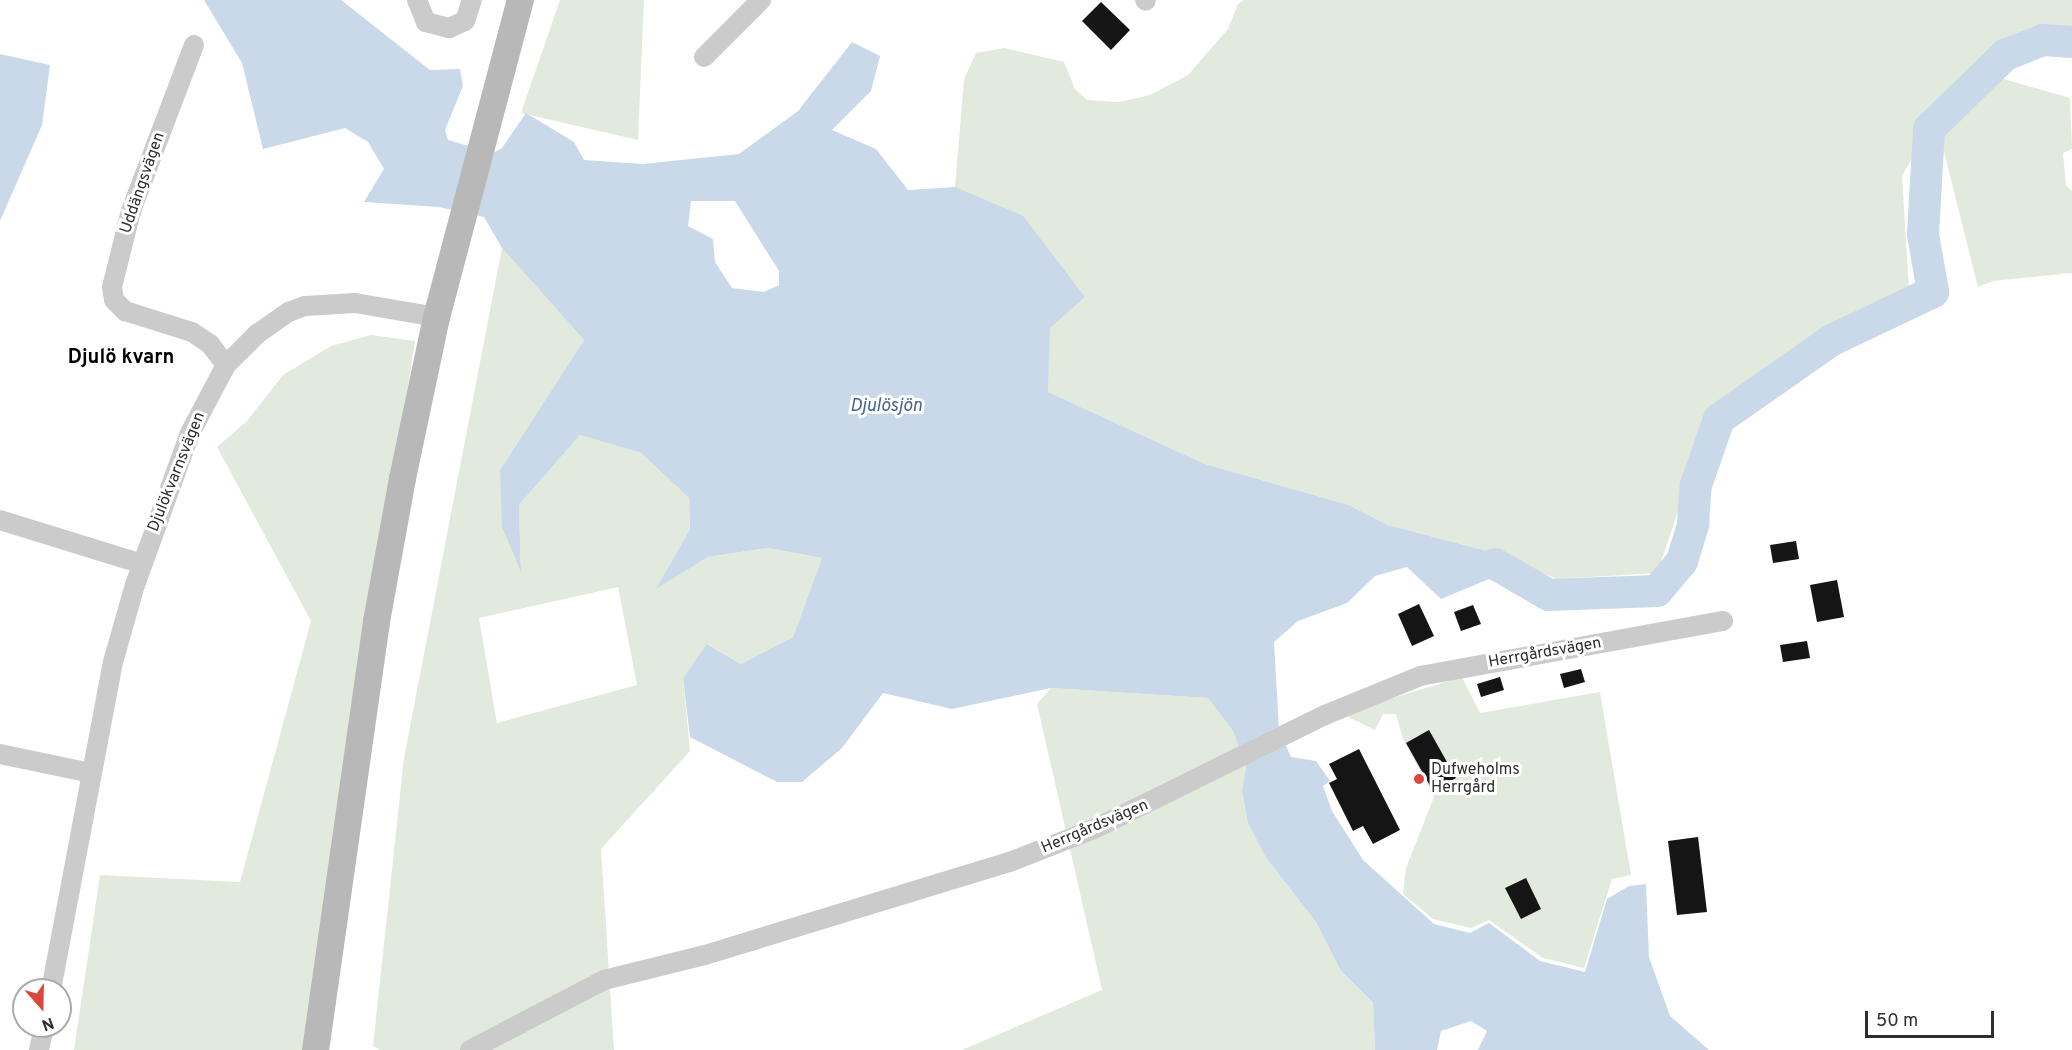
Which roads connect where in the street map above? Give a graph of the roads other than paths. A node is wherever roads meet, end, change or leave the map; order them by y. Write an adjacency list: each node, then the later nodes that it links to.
1 (417, 0): 2 (street)
2 (471, 0)
3 (520, 0): 7 (main road)
4 (761, 0): 6 (street)
5 (194, 45): 8 (street, Uddängsvägen)
6 (704, 57)
7 (436, 317): 8 (street, Djulökvarnsvägen); 15 (main road)
8 (226, 365): 10 (street, Djulökvarnsvägen)
9 (0, 520): 10 (street)
10 (142, 564): 13 (street, Djulökvarnsvägen)
11 (1723, 621): 16 (street, Herrgårdsvägen)
12 (0, 754): 13 (street)
13 (91, 774): 14 (street, Djulökvarnsvägen)
14 (53, 978)
15 (315, 1050)
16 (470, 1050)

